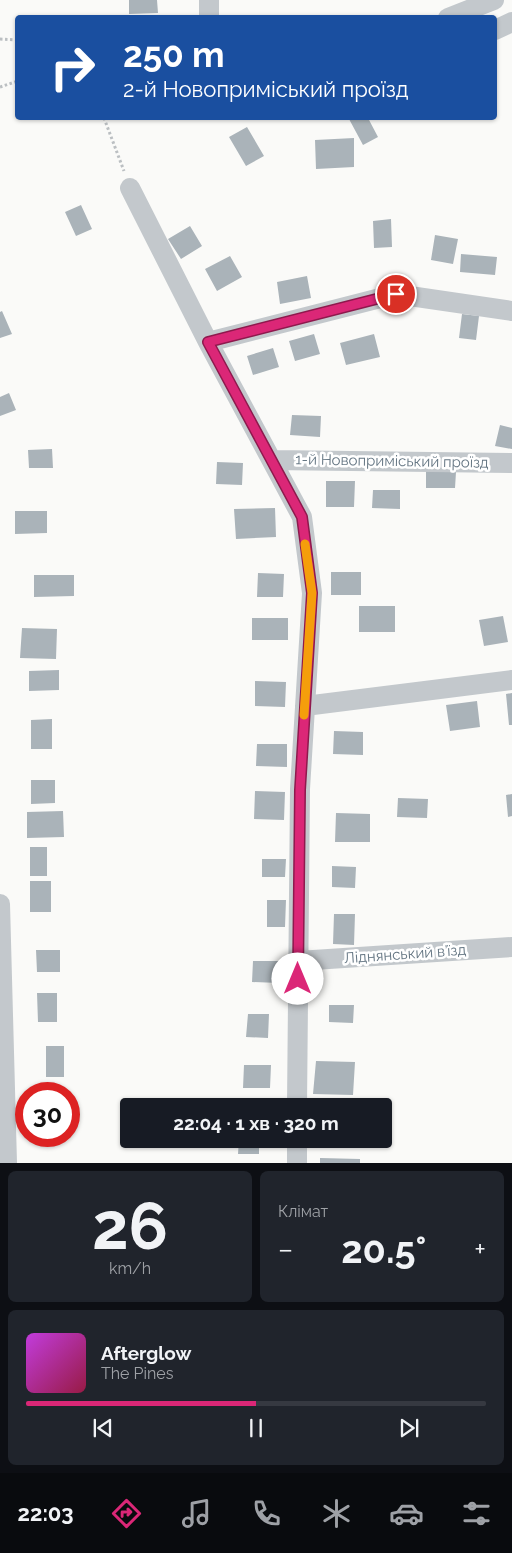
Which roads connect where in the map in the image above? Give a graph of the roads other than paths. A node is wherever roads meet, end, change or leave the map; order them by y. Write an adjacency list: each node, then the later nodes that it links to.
1 (209, 0): 3 (street)
2 (494, 0): 4 (street)
3 (209, 15)
4 (456, 15)
5 (512, 22): 6 (street)
6 (497, 29)
7 (130, 188): 9 (street)
8 (512, 311): 9 (street)
9 (208, 342): 10 (street)
10 (272, 460): 11 (street, 1-й Новоприміський проїзд); 13 (street)
11 (512, 463)
12 (512, 680): 13 (street)
13 (305, 706): 16 (street)
14 (0, 904): 19 (street)
15 (512, 948): 16 (street, Ліднянський в’їзд)
16 (298, 961): 17 (street)
17 (297, 1098)
18 (297, 1148): 20 (street)
19 (7, 1163)
20 (297, 1163)

